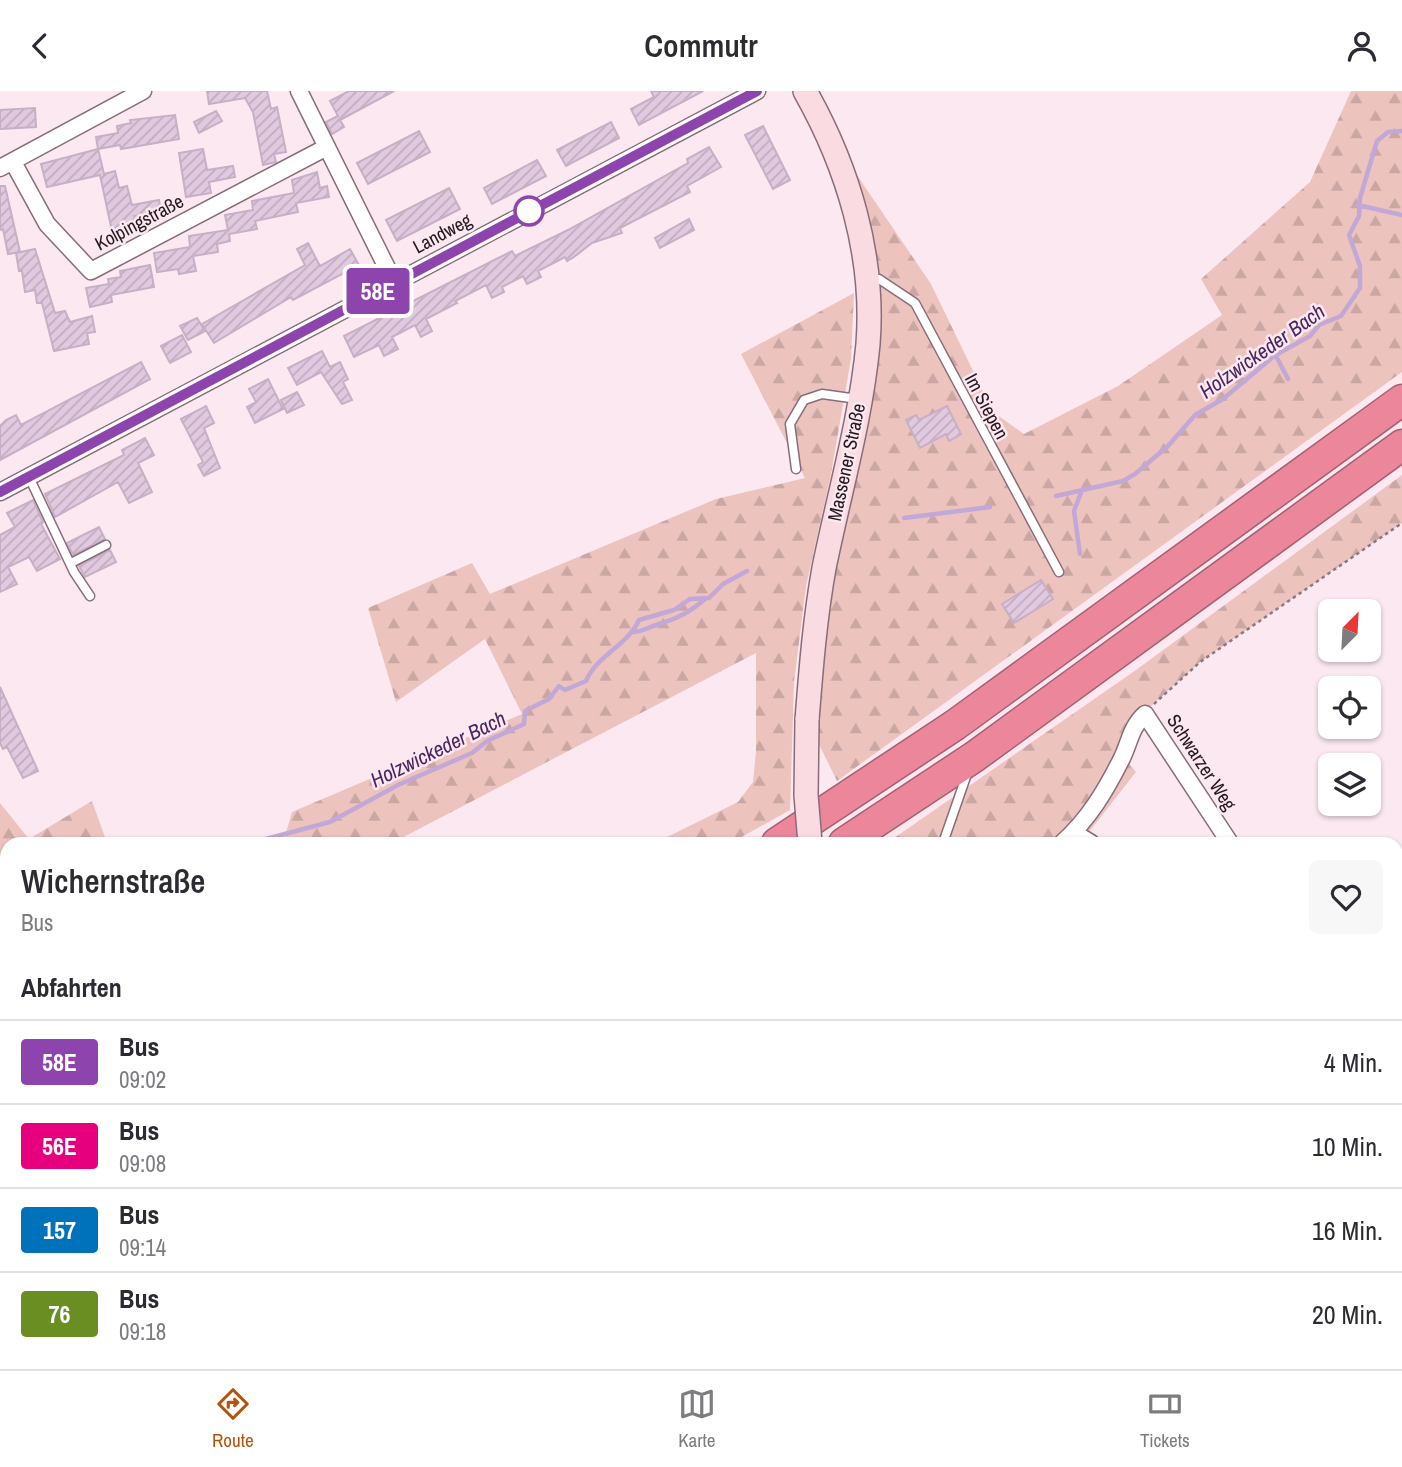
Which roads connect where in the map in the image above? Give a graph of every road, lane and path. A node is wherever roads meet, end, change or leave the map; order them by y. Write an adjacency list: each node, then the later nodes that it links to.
1 (143, 91): 6 (street)
2 (757, 91): 8 (street, Landweg)
3 (805, 91): 7 (main road, Massener Straße)
4 (300, 92): 5 (street)
5 (327, 147): 6 (street, Kolpingstraße); 8 (street)
6 (6, 165)
7 (867, 279): 9 (main road, Massener Straße); 18 (lane, Im Siepen)
8 (394, 282): 13 (street, Landweg)
9 (860, 399): 12 (lane); 24 (main road, Massener Straße, bridge)
10 (1402, 400): 23 (highway)
11 (1402, 445): 21 (highway)
12 (796, 469)
13 (29, 477): 14 (street, Landweg); 17 (lane)
14 (0, 492)
15 (1402, 523): 20 (path)
16 (106, 545): 17 (lane)
17 (71, 563): 19 (lane)
18 (1059, 572)
19 (90, 596)
20 (1145, 715): 22 (street, Schwarzer Weg); 29 (street, Schwarzer Weg)
21 (974, 757): 25 (highway); 26 (lane)
22 (1076, 834): 27 (street); 28 (street)
23 (786, 837)
24 (810, 837)
25 (853, 837)
26 (945, 837)
27 (1071, 837)
28 (1081, 837)
29 (1226, 837)

